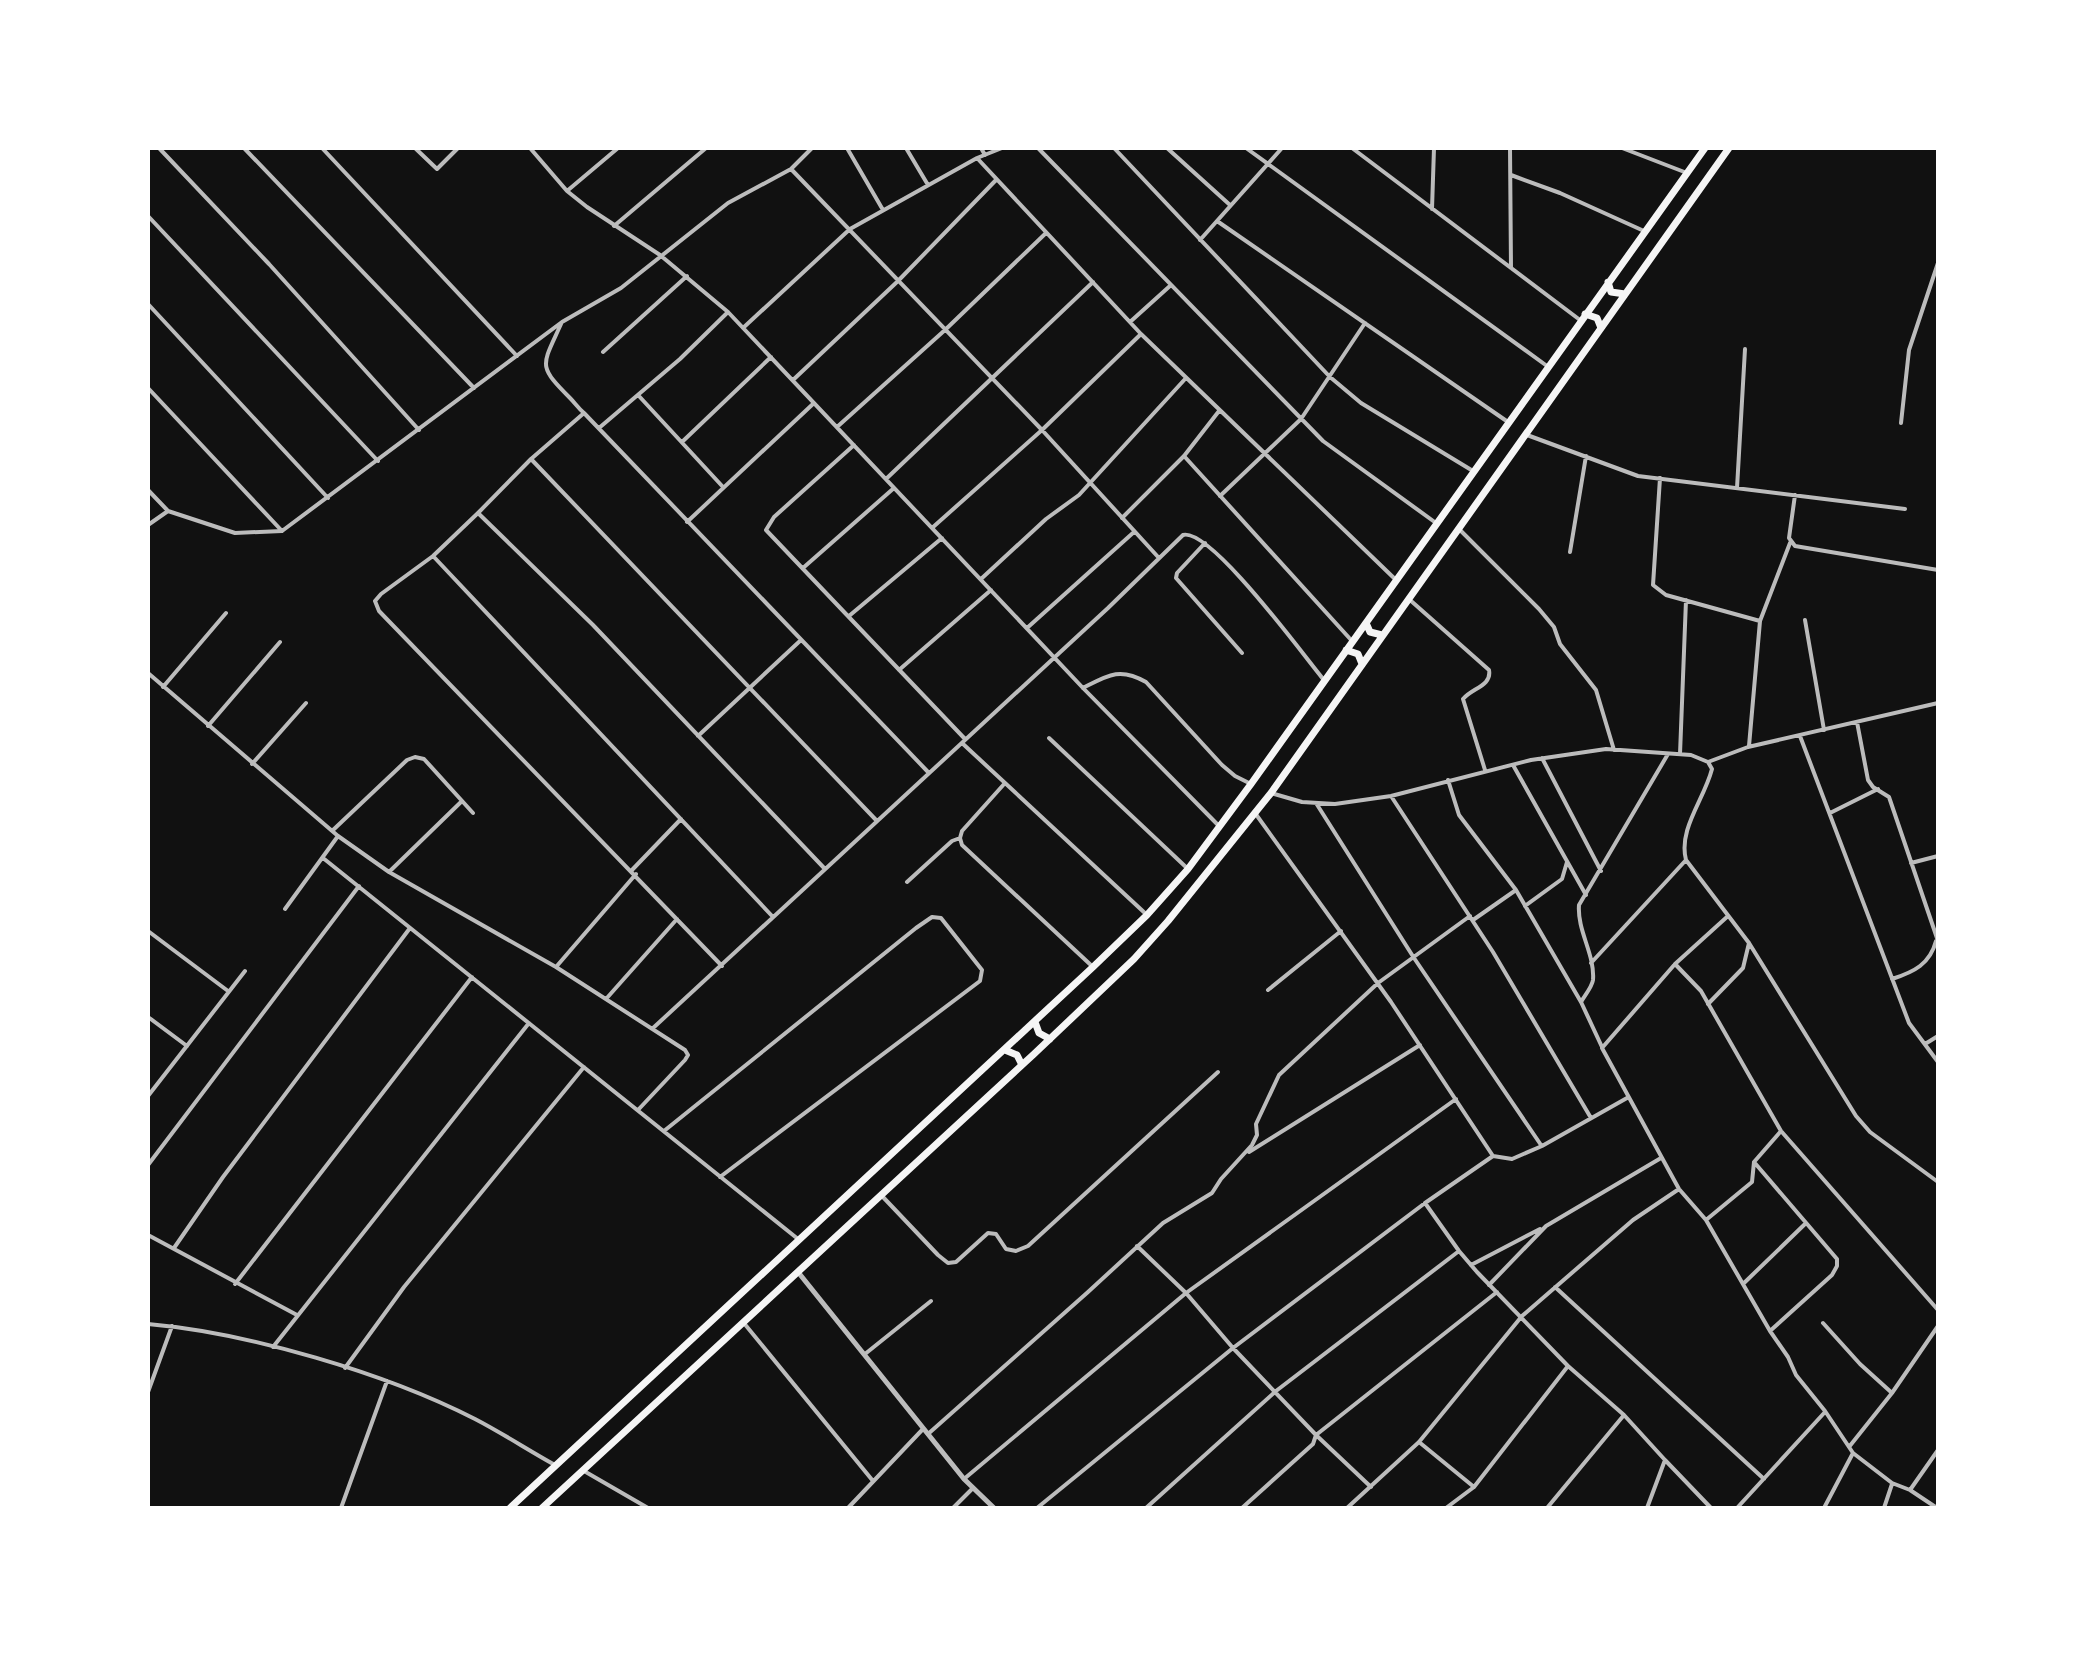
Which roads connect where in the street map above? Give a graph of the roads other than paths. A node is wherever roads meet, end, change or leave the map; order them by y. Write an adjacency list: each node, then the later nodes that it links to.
1 (159, 148): 86 (street)
2 (244, 148): 76 (street)
3 (322, 148): 68 (street)
4 (415, 148): 5 (street)
5 (458, 148)
6 (530, 148): 34 (street)
7 (618, 148): 34 (street)
8 (706, 148): 40 (street)
9 (812, 148): 29 (street)
10 (847, 148): 37 (street)
11 (906, 148): 33 (street)
12 (981, 148): 26 (street)
13 (1002, 148): 26 (street)
14 (1038, 148): 52 (street)
15 (1114, 148): 44 (street)
16 (1167, 148): 35 (street)
17 (1246, 148): 28 (street)
18 (1282, 148): 28 (street)
19 (1352, 148): 25 (street)
20 (1434, 148): 36 (street)
21 (1510, 148): 31 (street)
22 (1622, 148): 30 (street)
23 (1705, 148): 30 (main road)
24 (1729, 148): 55 (main road)
25 (1361, 151): 36 (street)
26 (985, 155): 27 (street)
27 (977, 158): 32 (street); 33 (street)
28 (1266, 164): 35 (street); 70 (street)
29 (791, 169): 41 (street); 45 (street)
30 (1687, 173): 42 (main road)
31 (1511, 175): 42 (street); 47 (street)
32 (997, 180): 43 (street); 49 (street)
33 (928, 185): 37 (street)
34 (567, 191): 40 (street)
35 (1230, 205): 39 (street)
36 (1432, 209): 47 (street)
37 (883, 210): 41 (street)
38 (148, 216): 95 (street)
39 (1217, 221): 44 (street); 61 (street)
40 (614, 226): 45 (street)
41 (850, 229): 49 (street); 62 (street)
42 (1644, 231): 51 (main road)
43 (1046, 233): 50 (street); 64 (street)
44 (1200, 240): 71 (street)
45 (660, 255): 48 (street); 59 (street)
46 (1938, 263): 53 (street)
47 (1511, 268): 58 (street)
48 (687, 276): 57 (street); 67 (street)
49 (898, 281): 64 (street); 73 (street)
50 (1093, 282): 60 (street); 74 (street)
51 (1608, 282): 55 (main road); 58 (main road)
52 (1171, 285): 60 (street); 81 (street)
53 (1930, 286): 54 (street); 83 (street)
54 (1938, 287)
55 (1625, 294): 63 (main road)
56 (148, 304): 106 (street)
57 (728, 312): 62 (street); 77 (street)
58 (1582, 317): 63 (main road); 70 (main road)
59 (562, 322): 68 (street); 80 (street)
60 (1130, 322): 65 (street)
61 (1365, 323): 71 (street); 82 (street)
62 (743, 328): 69 (street)
63 (1601, 328): 88 (main road)
64 (945, 330): 74 (street); 84 (street)
65 (1141, 334): 72 (street); 87 (street)
66 (1745, 349): 102 (street)
67 (603, 352)
68 (517, 356): 76 (street)
69 (771, 357): 73 (street); 89 (street)
70 (1547, 366): 82 (main road)
71 (1330, 377): 81 (street); 96 (street)
72 (1186, 378): 79 (street); 99 (street)
73 (793, 380): 78 (street)
74 (992, 380): 87 (street); 98 (street)
75 (148, 388): 116 (street)
76 (474, 388): 86 (street)
77 (638, 395): 85 (street); 89 (street)
78 (814, 403): 84 (street); 100 (street)
79 (1219, 411): 91 (street); 92 (street)
80 (584, 413): 85 (street); 94 (street)
81 (1301, 419): 91 (street); 112 (street)
82 (1508, 422): 96 (main road)
83 (1901, 423)
84 (837, 427): 90 (street)
85 (599, 429): 111 (street)
86 (419, 430): 95 (street)
87 (1042, 430): 99 (street); 114 (street)
88 (1525, 434): 93 (street); 115 (main road)
89 (682, 442): 100 (street)
90 (854, 445): 98 (street); 124 (street)
91 (1264, 455): 105 (street); 127 (street)
92 (1184, 456): 105 (street); 110 (street)
93 (1586, 456): 97 (street); 121 (street)
94 (531, 459): 109 (street); 149 (street)
95 (378, 461): 106 (street)
96 (1473, 471): 112 (main road)
97 (1660, 478): 102 (street); 130 (street)
98 (885, 479): 101 (street)
99 (1090, 483): 110 (street); 126 (street)
100 (724, 488): 111 (street)
101 (894, 488): 114 (street); 124 (street)
102 (1737, 488): 104 (street)
103 (148, 490): 108 (street)
104 (1795, 495): 107 (street); 120 (street)
105 (1220, 496): 139 (street)
106 (328, 498): 116 (street)
107 (1905, 509)
108 (168, 511): 113 (street); 116 (street)
109 (478, 513): 122 (street); 156 (street)
110 (1122, 518): 117 (street)
111 (687, 522): 138 (street)
112 (1436, 523): 127 (main road)
113 (148, 525)
114 (932, 528): 118 (street)
115 (1458, 528): 129 (main road); 161 (street)
116 (282, 531)
117 (1134, 532): 123 (street); 136 (street)
118 (942, 538): 126 (street); 132 (street)
119 (1205, 543): 123 (street); 142 (street); 147 (street)
120 (1790, 543): 125 (street); 134 (street)
121 (1570, 552)
122 (433, 556): 181 (street); 196 (street)
123 (1159, 558): 143 (street)
124 (802, 568): 132 (street)
125 (1938, 570)
126 (981, 579): 128 (street)
127 (1396, 580): 135 (main road)
128 (991, 590): 136 (street); 145 (street)
129 (1408, 598): 137 (main road); 168 (street)
130 (1686, 600): 134 (street); 163 (street)
131 (226, 613): 148 (street)
132 (848, 617): 145 (street)
133 (1805, 620): 155 (street)
134 (1760, 621): 160 (street)
135 (1366, 623): 137 (main road); 139 (main road)
136 (1027, 628): 143 (street)
137 (1382, 635): 144 (main road)
138 (801, 640): 149 (street); 169 (street)
139 (1353, 641): 141 (main road)
140 (280, 642): 154 (street)
141 (1346, 650): 144 (main road); 147 (main road)
142 (1242, 653)
143 (1054, 657): 150 (street); 159 (street)
144 (1362, 664): 174 (main road)
145 (899, 670): 159 (street)
146 (148, 673): 148 (street)
147 (1324, 680): 172 (main road)
148 (163, 687): 154 (street)
149 (751, 687): 156 (street); 182 (street)
150 (1083, 688): 172 (street); 183 (street)
151 (306, 703): 166 (street)
152 (1938, 703): 153 (street)
153 (1857, 722): 155 (street); 173 (street)
154 (208, 726): 166 (street)
155 (1824, 730): 157 (street)
156 (698, 736): 192 (street)
157 (1800, 736): 160 (street); 180 (street)
158 (1049, 738): 193 (street)
159 (964, 741): 169 (street); 171 (street)
160 (1748, 747): 165 (street)
161 (1614, 750): 162 (street); 164 (street)
162 (1668, 754): 163 (street); 194 (street)
163 (1680, 754): 165 (street)
164 (1542, 758): 167 (street); 194 (street)
165 (1708, 762): 189 (street)
166 (252, 764): 184 (street)
167 (1513, 765): 168 (street); 190 (street)
168 (1485, 771): 170 (street)
169 (929, 773): 182 (street)
170 (1448, 780): 175 (street); 199 (street)
171 (1005, 783): 186 (street); 203 (street)
172 (1251, 784): 183 (main road)
173 (1878, 789): 180 (street); 191 (street)
174 (1271, 793): 177 (street); 179 (main road)
175 (1391, 796): 177 (street); 206 (street)
176 (462, 801): 178 (street); 184 (street); 195 (street)
177 (1316, 803): 213 (street)
178 (473, 813)
179 (1255, 813): 210 (street); 233 (main road)
180 (1829, 813): 221 (street)
181 (681, 819): 196 (street); 205 (street)
182 (877, 821): 192 (street)
183 (1220, 827): 193 (main road)
184 (332, 831): 185 (street)
185 (338, 836): 188 (street); 195 (street)
186 (960, 838): 197 (street); 218 (street)
187 (1938, 856): 191 (street)
188 (323, 858): 198 (street); 202 (street)
189 (1686, 860): 204 (street); 214 (street)
190 (1567, 862): 200 (street); 201 (street)
191 (1911, 863): 211 (street)
192 (825, 869): 205 (street)
193 (1188, 869): 203 (main road)
194 (1601, 871): 200 (street)
195 (389, 872): 217 (street)
196 (634, 872): 207 (street); 217 (street)
197 (907, 882)
198 (359, 886): 208 (street); 255 (street)
199 (1516, 890): 201 (street); 206 (street)
200 (1586, 895): 214 (street)
201 (1525, 906): 226 (street)
202 (285, 909)
203 (1147, 915): 218 (main road)
204 (1728, 916): 212 (street); 215 (street)
205 (773, 917): 216 (street)
206 (1472, 918): 213 (street); 247 (street)
207 (677, 919): 216 (street); 225 (street)
208 (410, 928): 220 (street); 267 (street)
209 (148, 931): 224 (street)
210 (1341, 931): 222 (street); 223 (street)
211 (1937, 941): 221 (street)
212 (1749, 943): 227 (street); 257 (street)
213 (1414, 958): 222 (street); 250 (street)
214 (1591, 963): 226 (street)
215 (1675, 964): 227 (street); 237 (street)
216 (722, 966): 231 (street)
217 (556, 967): 225 (street)
218 (1093, 967): 229 (main road)
219 (245, 971): 224 (street)
220 (472, 977): 230 (street); 271 (street)
221 (1892, 979): 234 (street)
222 (1378, 983): 235 (street); 251 (street)
223 (1268, 990)
224 (228, 991): 236 (street)
225 (606, 999): 231 (street)
226 (1581, 1002): 237 (street)
227 (1708, 1004): 249 (street)
228 (148, 1017): 236 (street)
229 (1035, 1022): 233 (main road); 238 (main road)
230 (529, 1023): 241 (street); 279 (street)
231 (652, 1029): 246 (street)
232 (1938, 1036): 234 (street)
233 (1050, 1039): 240 (main road)
234 (1925, 1044): 239 (street)
235 (1420, 1045): 245 (street); 251 (street)
236 (187, 1046): 243 (street)
237 (1602, 1048): 244 (street)
238 (1005, 1050): 240 (main road); 265 (main road)
239 (1938, 1062)
240 (1022, 1065): 259 (main road)
241 (584, 1067): 246 (street); 291 (street)
242 (1218, 1072): 259 (street)
243 (148, 1096)
244 (1627, 1098): 247 (street); 253 (street)
245 (1456, 1099): 252 (street); 276 (street)
246 (638, 1110): 248 (street)
247 (1591, 1118): 250 (street)
248 (664, 1131): 256 (street); 256 (street)
249 (1781, 1131): 254 (street); 278 (street)
250 (1542, 1146): 252 (street)
251 (1246, 1154): 266 (street)
252 (1493, 1156): 260 (street)
253 (1661, 1158): 258 (street); 263 (street)
254 (1754, 1162): 261 (street); 262 (street)
255 (148, 1165)
256 (720, 1177): 265 (street)
257 (1938, 1182)
258 (1679, 1189): 261 (street); 274 (street)
259 (881, 1195): 270 (main road)
260 (1425, 1203): 268 (street); 288 (street)
261 (1706, 1220): 272 (street)
262 (1806, 1223): 272 (street); 286 (street)
263 (1546, 1226): 269 (street); 273 (street)
264 (148, 1235): 267 (street)
265 (798, 1239): 305 (main road)
266 (1137, 1246): 276 (street); 298 (street)
267 (174, 1248): 271 (street)
268 (1459, 1251): 269 (street); 293 (street)
269 (1471, 1265): 273 (street)
270 (798, 1272): 281 (main road); 289 (street)
271 (235, 1284): 279 (street)
272 (1743, 1284): 286 (street)
273 (1489, 1285): 275 (street)
274 (1555, 1287): 280 (street); 308 (street)
275 (1497, 1292): 280 (street); 299 (street)
276 (1186, 1293): 288 (street); 307 (street)
277 (931, 1301): 289 (street)
278 (1938, 1310)
279 (297, 1315): 287 (street)
280 (1522, 1316): 290 (street); 300 (street)
281 (743, 1322): 306 (main road); 309 (street)
282 (1823, 1323): 295 (street)
283 (148, 1324): 284 (street)
284 (172, 1326): 287 (street); 294 (street)
285 (1938, 1326): 295 (street)
286 (1770, 1331): 296 (street)
287 (273, 1347): 291 (street)
288 (1233, 1348): 293 (street); 322 (street)
289 (865, 1354): 298 (street)
290 (1568, 1366): 297 (street); 312 (street)
291 (345, 1368): 292 (street)
292 (387, 1381): 305 (street); 315 (street)
293 (1276, 1391): 299 (street); 323 (street)
294 (148, 1392)
295 (1892, 1393): 301 (street)
296 (1825, 1411): 301 (street); 308 (street)
297 (1624, 1415): 304 (street); 327 (street)
298 (925, 1431): 307 (street); 309 (street)
299 (1316, 1435): 311 (street); 324 (street)
300 (1419, 1442): 311 (street); 312 (street)
301 (1849, 1447): 303 (street)
302 (1938, 1450): 314 (street)
303 (1853, 1453): 310 (street); 331 (street)
304 (1665, 1460): 328 (street); 329 (street)
305 (555, 1465): 316 (main road)
306 (582, 1470): 317 (main road); 318 (street)
307 (964, 1479): 313 (street)
308 (1764, 1479): 330 (street)
309 (873, 1481): 319 (street)
310 (1892, 1483): 314 (street); 332 (street)
311 (1371, 1487): 325 (street)
312 (1474, 1487): 326 (street)
313 (973, 1488): 320 (street); 321 (street)
314 (1910, 1490): 333 (street)
315 (341, 1508)
316 (510, 1508)
317 (542, 1508)
318 (648, 1508)
319 (848, 1508)
320 (953, 1508)
321 (994, 1508)
322 (1037, 1508)
323 (1146, 1508)
324 (1242, 1508)
325 (1347, 1508)
326 (1447, 1508)
327 (1547, 1508)
328 (1647, 1508)
329 (1711, 1508)
330 (1737, 1508)
331 (1824, 1508)
332 (1884, 1508)
333 (1937, 1508)

